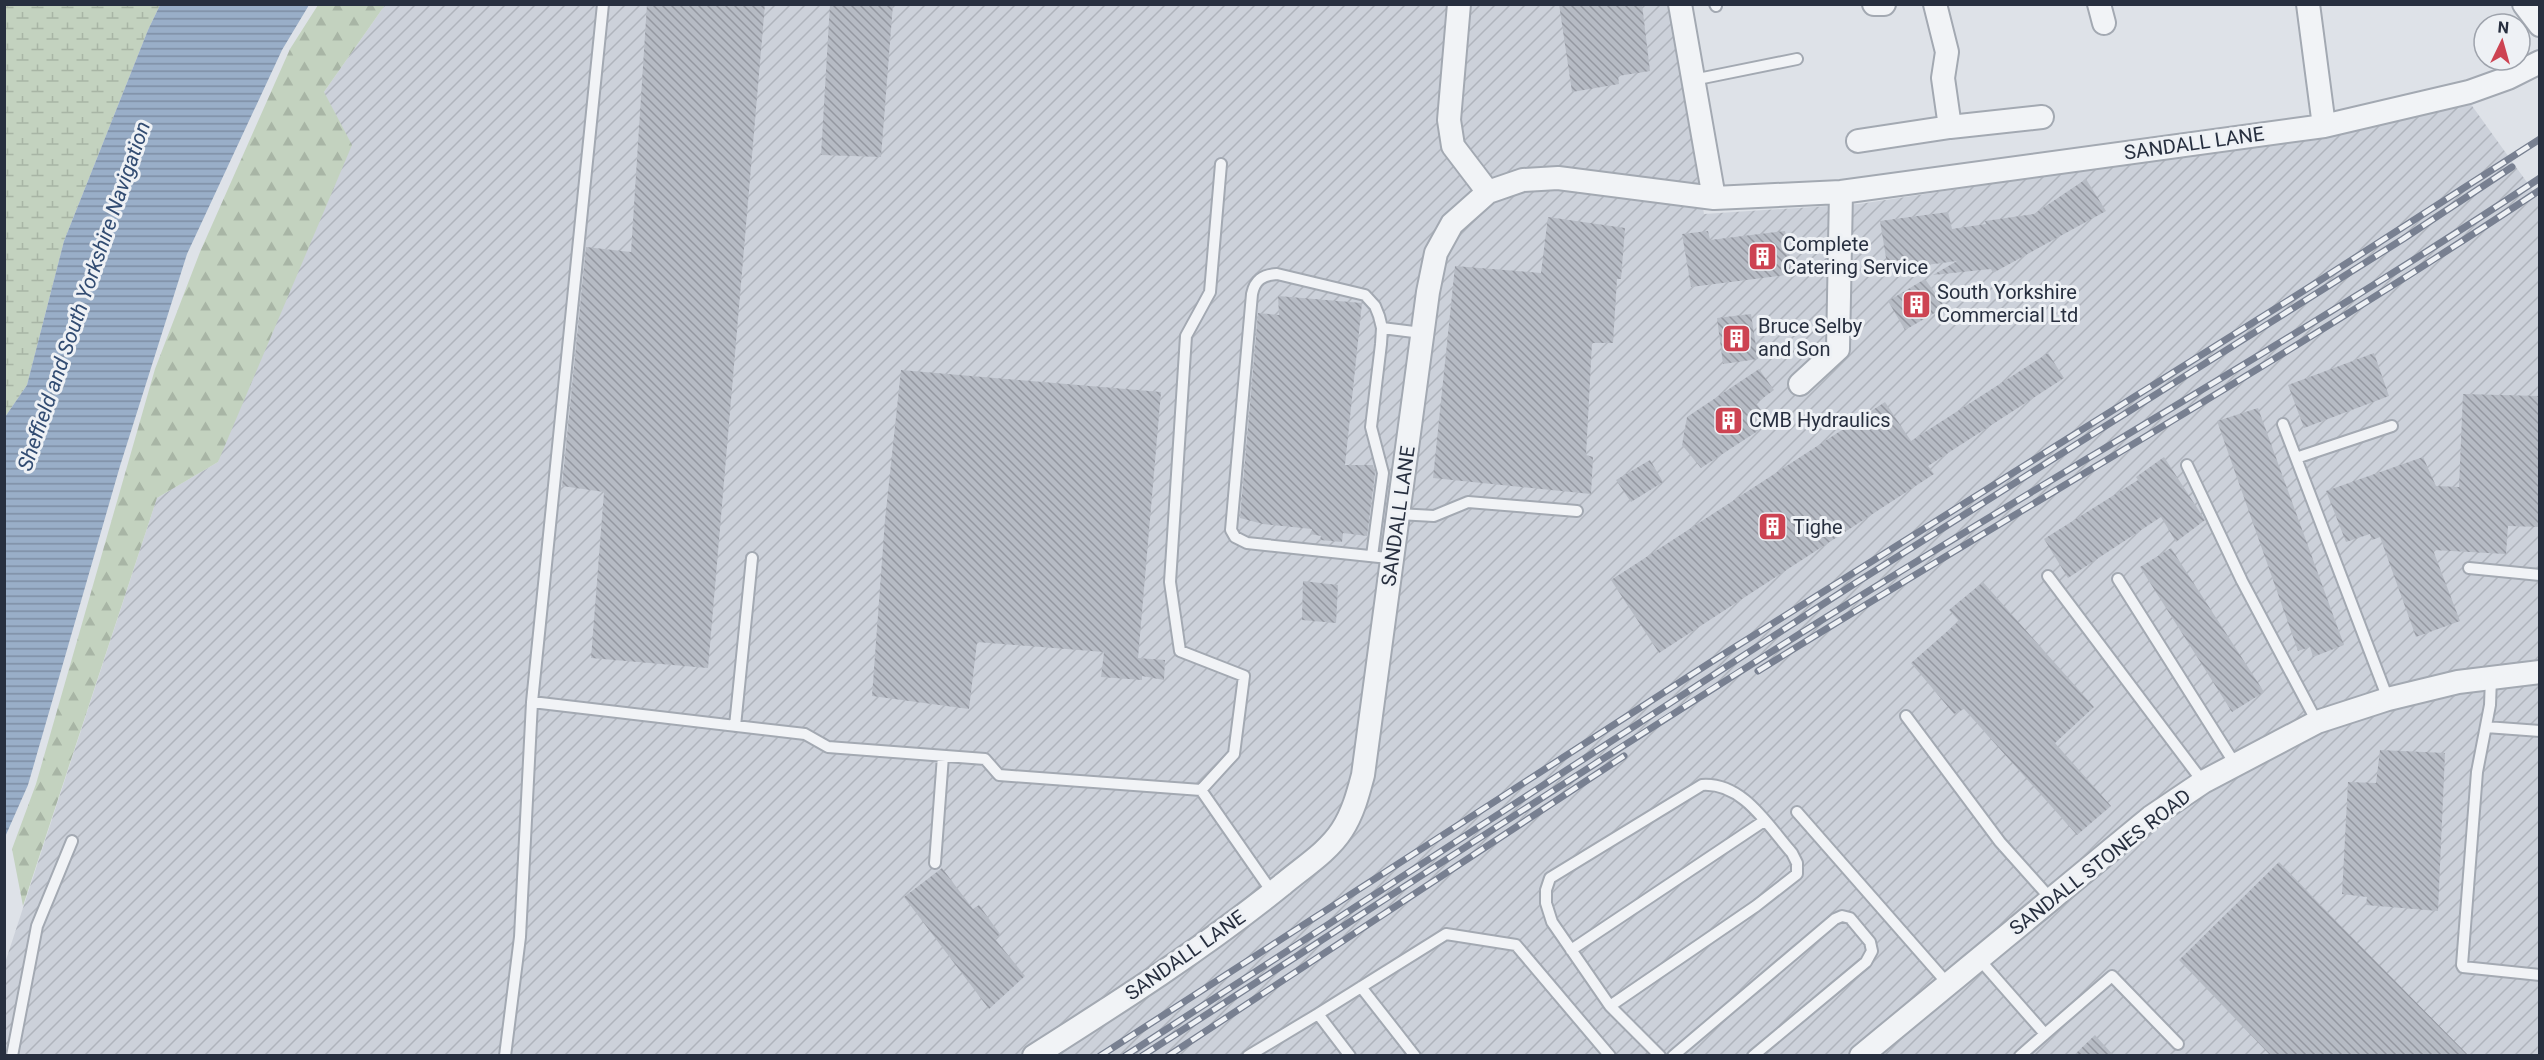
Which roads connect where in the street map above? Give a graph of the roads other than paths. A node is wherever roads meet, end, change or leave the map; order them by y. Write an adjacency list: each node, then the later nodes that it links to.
1 (603, 4): 39 (lane)
2 (1459, 4): 18 (street)
3 (1680, 4): 12 (street)
4 (1874, 4): 5 (street)
5 (1884, 4)
6 (1935, 4): 15 (street)
7 (2308, 4): 14 (street)
8 (2524, 4): 9 (street)
9 (2540, 25)
10 (1797, 59): 12 (lane)
11 (2540, 62): 14 (street, SANDALL LANE)
12 (1693, 81): 20 (street)
13 (2042, 117): 15 (street)
14 (2324, 126): 19 (street, SANDALL LANE)
15 (1950, 127): 16 (street)
16 (1858, 141)
17 (1221, 164): 48 (lane)
18 (1488, 192): 20 (street, SANDALL LANE); 22 (street, SANDALL LANE)
19 (1841, 192): 20 (street, SANDALL LANE); 23 (street)
20 (1714, 198)
21 (1382, 328): 22 (lane); 30 (lane); 30 (lane)
22 (1422, 333): 29 (street, SANDALL LANE)
23 (1800, 384)
24 (2283, 424): 26 (lane)
25 (2392, 426): 26 (lane)
26 (2296, 458): 38 (lane)
27 (2187, 465): 41 (lane)
28 (1577, 511): 29 (lane)
29 (1398, 514): 30 (street, SANDALL LANE)
30 (1382, 557): 53 (street, SANDALL LANE)
31 (752, 558): 42 (lane)
32 (2469, 568): 33 (lane)
33 (2540, 574)
34 (2048, 576): 47 (lane)
35 (2118, 579): 46 (lane)
36 (2540, 672): 37 (street, SANDALL STONES ROAD)
37 (2491, 678): 38 (street, SANDALL STONES ROAD); 43 (lane)
38 (2388, 699): 41 (street, SANDALL STONES ROAD)
39 (532, 702): 42 (lane); 65 (lane)
40 (1906, 716): 54 (lane)
41 (2318, 722): 46 (street, SANDALL STONES ROAD)
42 (735, 726): 45 (lane)
43 (2486, 727): 44 (lane); 57 (lane)
44 (2540, 731)
45 (943, 756): 48 (lane); 52 (lane)
46 (2235, 764): 47 (street, SANDALL STONES ROAD)
47 (2203, 782): 54 (street, SANDALL STONES ROAD)
48 (1201, 790): 53 (lane)
49 (1797, 812): 58 (lane)
50 (1764, 821): 55 (lane); 55 (lane); 60 (lane)
51 (72, 841): 64 (lane)
52 (935, 863)
53 (1272, 892): 66 (street, SANDALL LANE)
54 (2052, 899): 56 (street, SANDALL STONES ROAD)
55 (1571, 950): 60 (lane)
56 (1979, 958): 58 (street, SANDALL STONES ROAD); 62 (lane)
57 (2540, 975)
58 (1948, 984): 74 (street, SANDALL STONES ROAD)
59 (1361, 987): 61 (lane); 69 (lane); 70 (lane)
60 (1610, 1006): 71 (lane)
61 (1318, 1014): 67 (lane); 68 (lane)
62 (2045, 1034): 63 (lane); 75 (lane)
63 (2178, 1044)
64 (12, 1056)
65 (505, 1056)
66 (1034, 1056)
67 (1248, 1056)
68 (1350, 1056)
69 (1414, 1056)
70 (1610, 1056)
71 (1660, 1056)
72 (1673, 1056): 73 (lane)
73 (1753, 1056)
74 (1861, 1056)
75 (2020, 1056)

